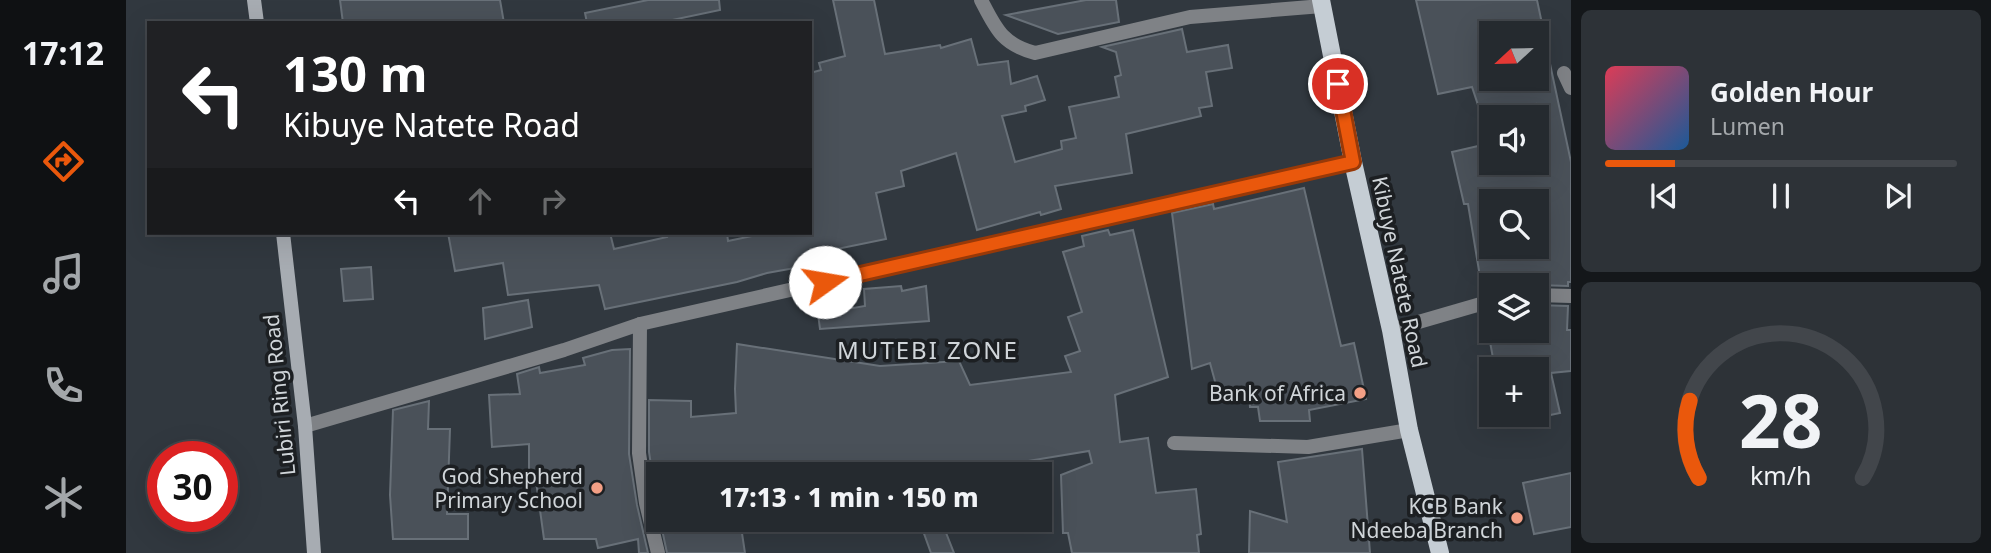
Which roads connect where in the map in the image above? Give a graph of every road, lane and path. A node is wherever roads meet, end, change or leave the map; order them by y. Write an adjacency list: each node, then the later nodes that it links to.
1 (254, 0): 4 (main road)
2 (981, 0): 3 (street)
3 (1322, 3): 7 (main road, Kibuye Natete Road)
4 (257, 21)
5 (1564, 73): 6 (street)
6 (1571, 88)
7 (1353, 162): 12 (street); 13 (main road, Kibuye Natete Road)
8 (283, 235): 14 (main road, Lubiri Ring Road)
9 (1549, 295): 10 (street)
10 (1571, 296)
11 (1479, 304): 13 (street)
12 (640, 324): 14 (street); 18 (street)
13 (1391, 330): 15 (main road, Kibuye Natete Road)
14 (305, 426): 17 (main road, Lubiri Ring Road)
15 (1409, 430): 16 (street); 19 (main road, Kibuye Natete Road)
16 (1174, 443)
17 (314, 553)
18 (658, 553)
19 (1440, 553)

